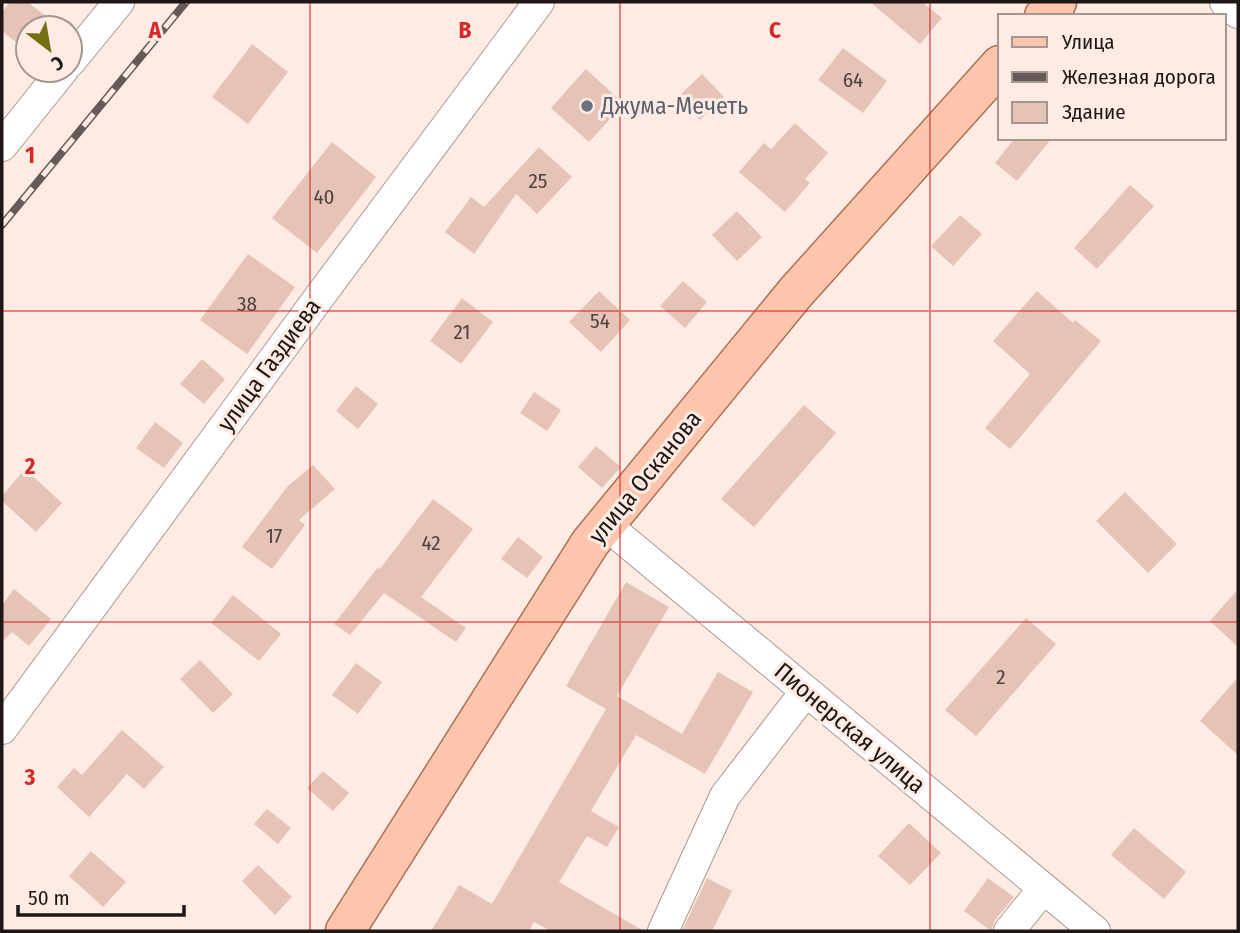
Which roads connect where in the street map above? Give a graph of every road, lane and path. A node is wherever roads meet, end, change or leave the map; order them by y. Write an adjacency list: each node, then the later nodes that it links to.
1 (119, 2): 5 (street)
2 (539, 2): 11 (street, улица Газдиева)
3 (1225, 2): 4 (street)
4 (1238, 13)
5 (84, 45)
6 (998, 67): 9 (main road, улица Осканова)
7 (52, 84): 8 (street)
8 (2, 146)
9 (606, 524): 10 (street, Пионерская улица); 13 (main road, улица Осканова)
10 (806, 691): 12 (street, Пионерская улица); 14 (street)
11 (2, 729)
12 (1043, 889): 15 (street); 16 (street, Пионерская улица)
13 (345, 931)
14 (663, 931)
15 (1009, 931)
16 (1095, 931)

